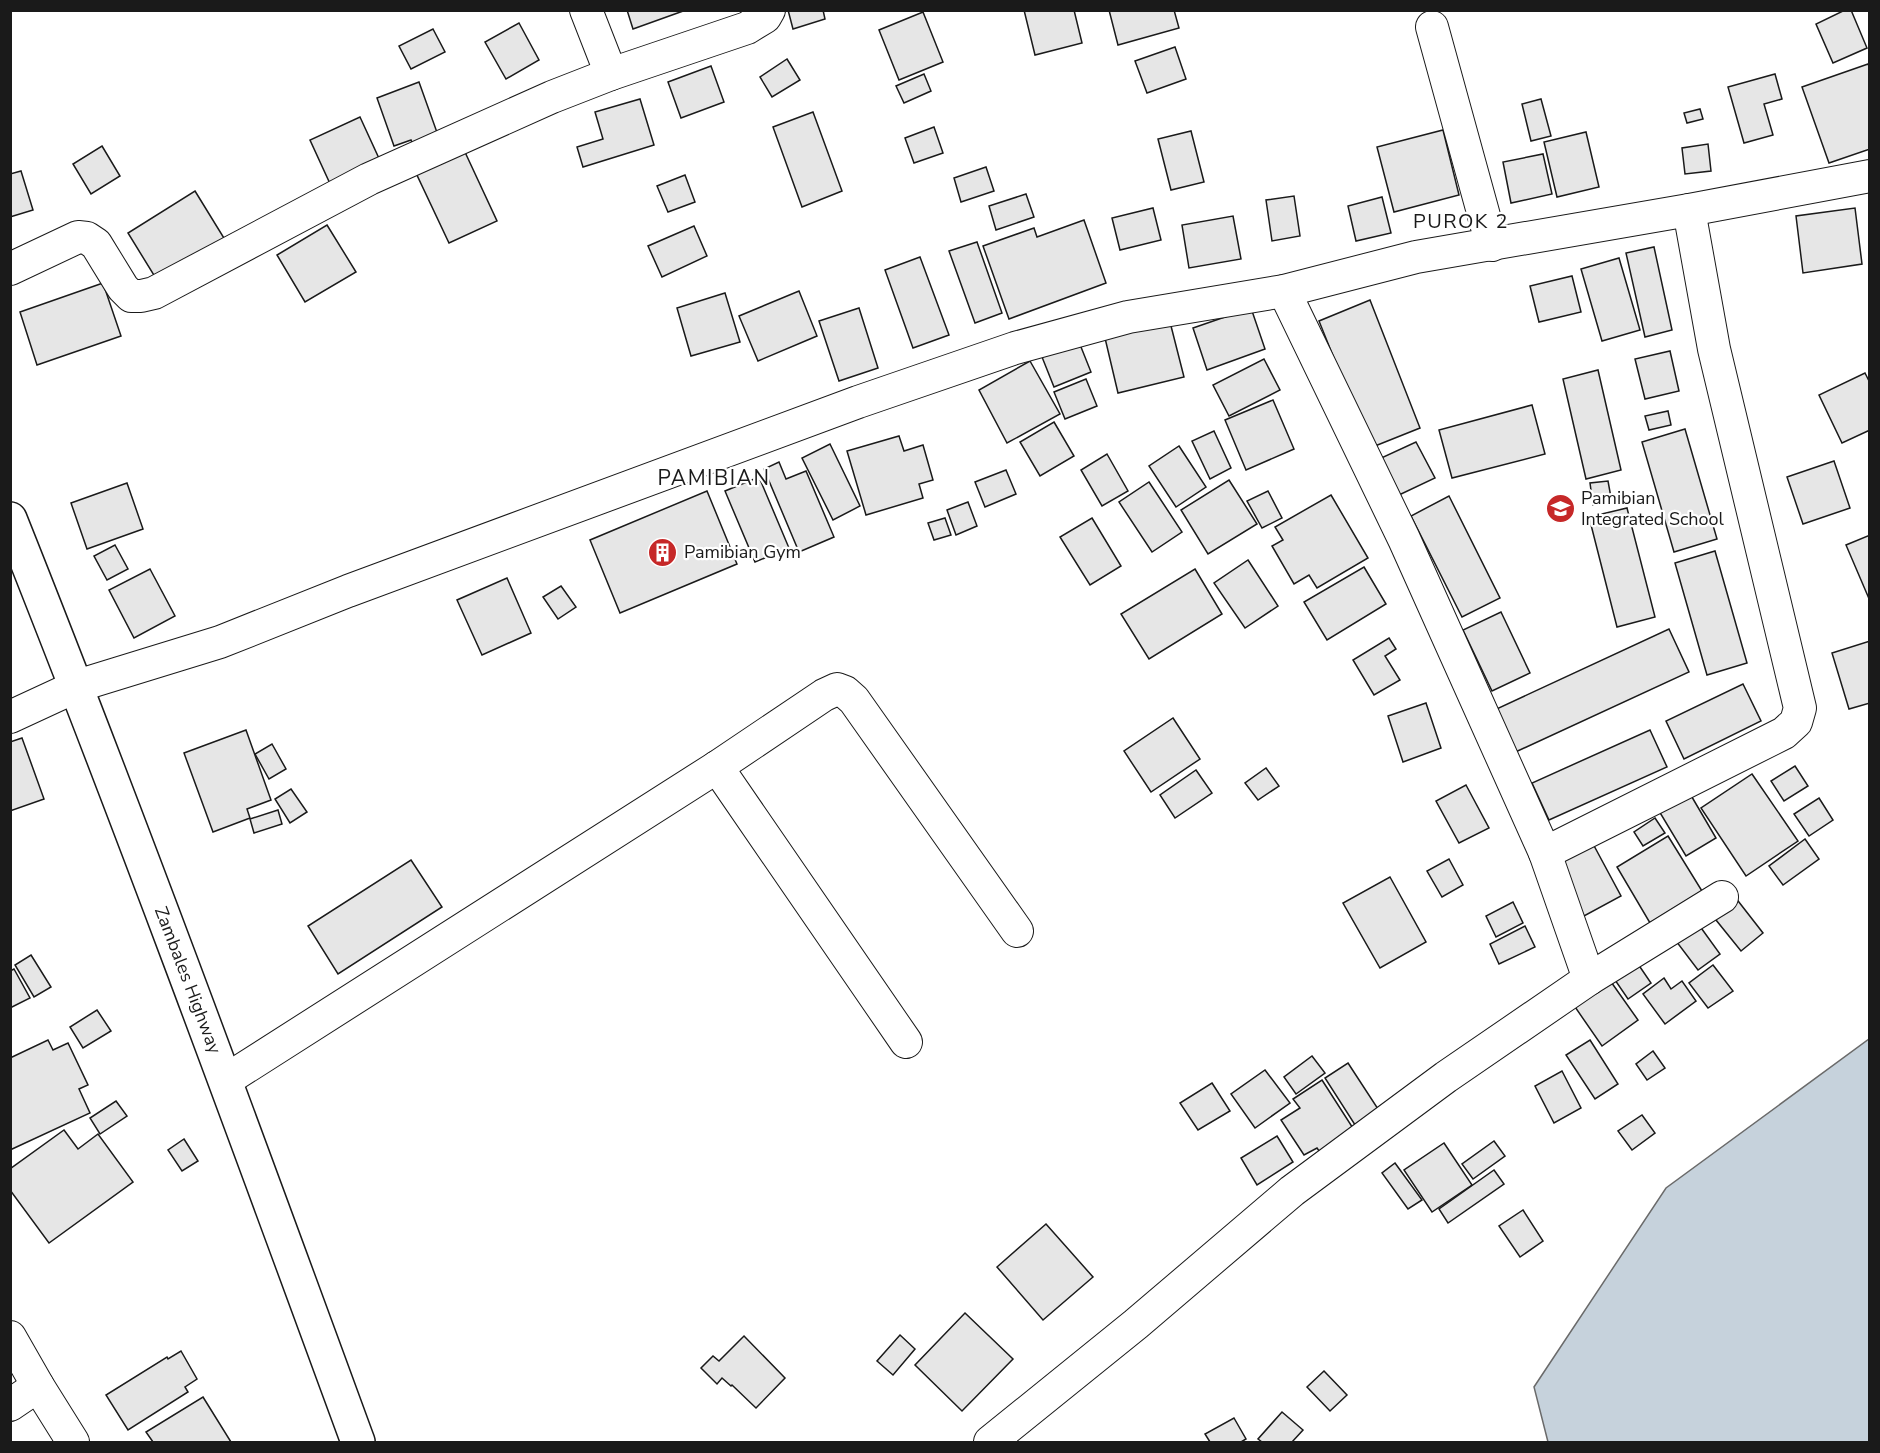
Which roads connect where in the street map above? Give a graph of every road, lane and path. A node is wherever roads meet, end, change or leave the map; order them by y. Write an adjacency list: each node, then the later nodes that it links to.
1 (586, 10): 4 (street)
2 (770, 10): 4 (street)
3 (1432, 27): 7 (street)
4 (611, 74): 8 (street)
5 (1869, 176): 6 (street)
6 (1689, 210): 7 (street); 14 (street)
7 (1492, 245): 9 (street)
8 (10, 269)
9 (1284, 291): 11 (street); 14 (street)
10 (10, 519): 11 (main road, Zambales Highway)
11 (77, 686): 12 (street); 19 (main road, Zambales Highway)
12 (10, 717)
13 (717, 767): 16 (street); 18 (street); 19 (street)
14 (1545, 853): 17 (street)
15 (1722, 897): 17 (street)
16 (1017, 931)
17 (1589, 979): 25 (street)
18 (906, 1042)
19 (226, 1080): 24 (main road, Zambales Highway)
20 (10, 1337): 21 (street)
21 (38, 1386): 22 (street); 23 (street)
22 (10, 1405)
23 (73, 1443)
24 (358, 1443)
25 (990, 1443)

